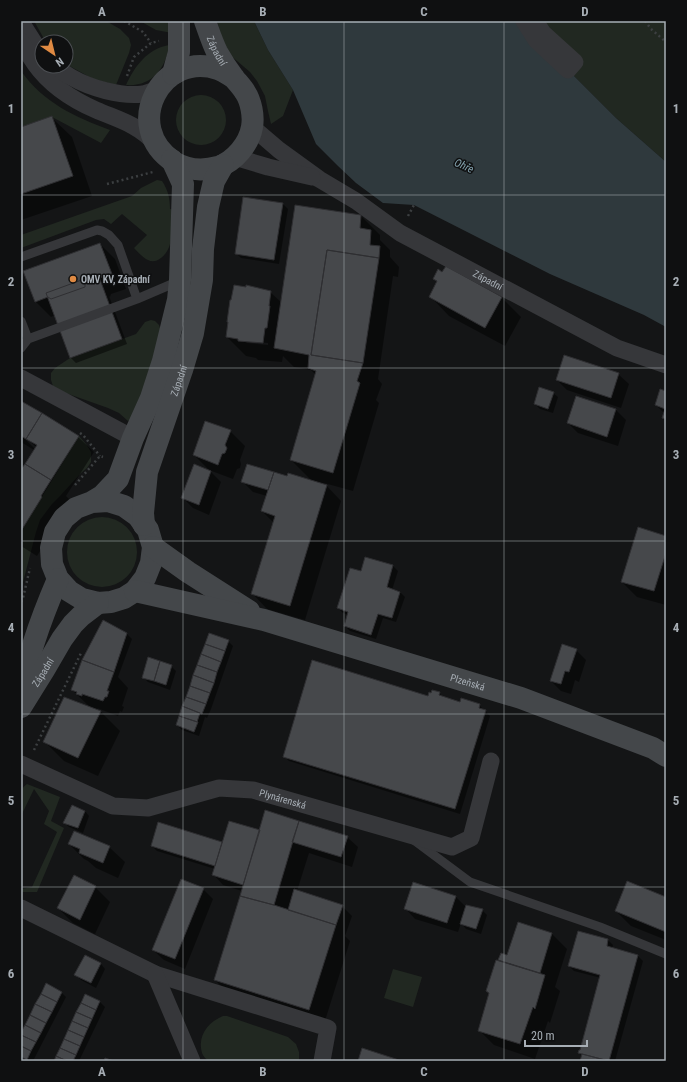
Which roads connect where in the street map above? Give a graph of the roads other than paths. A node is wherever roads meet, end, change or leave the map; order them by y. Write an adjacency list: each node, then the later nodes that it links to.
1 (179, 21): 10 (street, Západní)
2 (205, 21): 9 (street, Západní)
3 (524, 21): 4 (street)
4 (535, 21)
5 (21, 22): 7 (street)
6 (21, 40): 12 (street, Západní)
7 (34, 42)
8 (67, 74): 10 (street, Západní)
9 (234, 78): 10 (street, Západní); 11 (street, Západní)
10 (166, 82): 12 (street, Západní)
11 (252, 127): 13 (street, Západní); 15 (street, Západní)
12 (155, 143): 14 (street, Západní)
13 (229, 161): 14 (street, Západní); 15 (street, Západní); 26 (street, Západní)
14 (166, 165): 17 (street, Západní)
15 (318, 179): 22 (street, Západní)
16 (21, 257): 18 (lane)
17 (180, 280): 18 (lane); 24 (street, Západní)
18 (138, 299): 20 (lane)
19 (21, 321): 20 (lane)
20 (28, 339): 21 (lane)
21 (21, 348)
22 (666, 366)
23 (21, 378): 24 (street)
24 (133, 438): 25 (street, Západní)
25 (92, 502): 26 (street, Západní); 28 (street, Západní)
26 (144, 525): 27 (street, Západní)
27 (152, 547): 29 (street, Západní); 31 (street, Plzeňská)
28 (58, 579): 30 (street, Západní); 32 (street, Západní)
29 (135, 591): 30 (street, Západní); 31 (street, Plzeňská)
30 (98, 603): 33 (street, Západní)
31 (264, 620): 34 (street, Plzeňská)
32 (21, 695)
33 (21, 707)
34 (666, 756)
35 (491, 761): 37 (street, Plynárenská)
36 (24, 765): 37 (street, Plynárenská)
37 (404, 833): 39 (lane)
38 (21, 908): 40 (street)
39 (666, 954)
40 (155, 974): 41 (street); 42 (street)
41 (192, 1061)
42 (322, 1061)

